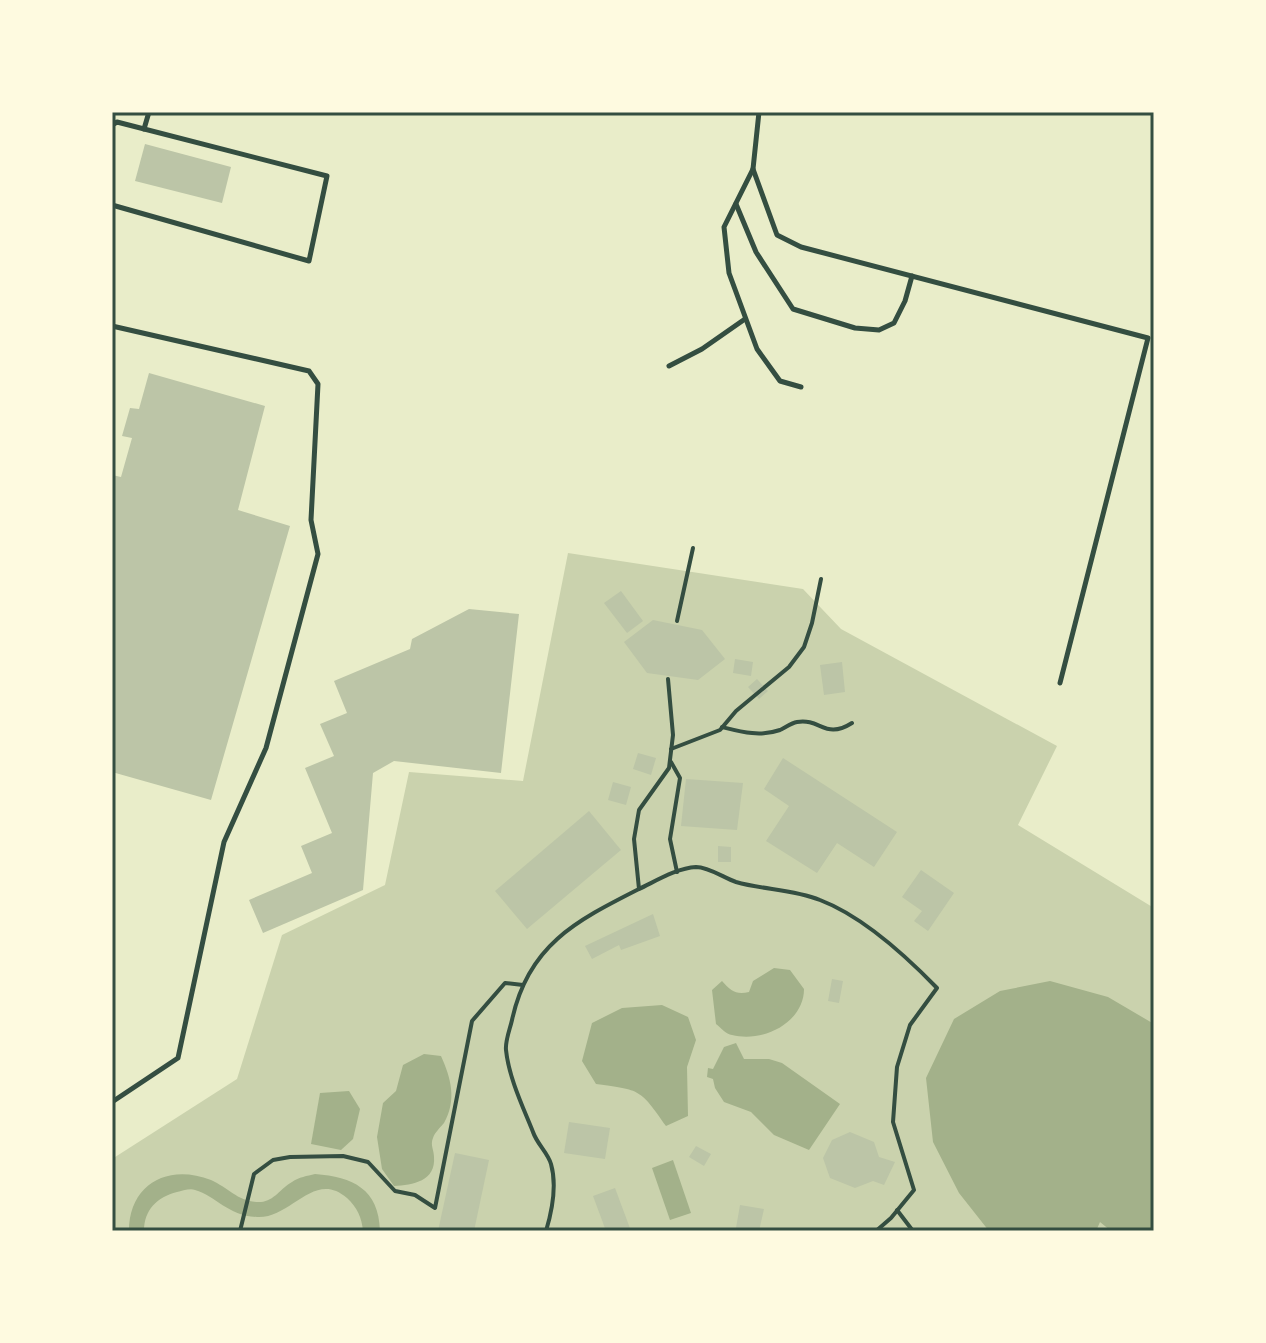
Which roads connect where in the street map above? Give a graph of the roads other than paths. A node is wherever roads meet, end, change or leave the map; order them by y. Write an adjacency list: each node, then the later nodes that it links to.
1 (149, 112): 4 (lane)
2 (759, 112): 5 (lane)
3 (112, 125): 4 (lane)
4 (144, 129): 7 (lane)
5 (753, 169): 6 (lane); 8 (lane)
6 (736, 203): 8 (lane); 9 (lane)
7 (112, 205)
8 (912, 276): 13 (lane)
9 (745, 319): 11 (lane); 12 (lane)
10 (112, 326): 14 (lane)
11 (669, 366)
12 (801, 387)
13 (1060, 683)
14 (112, 1102)

